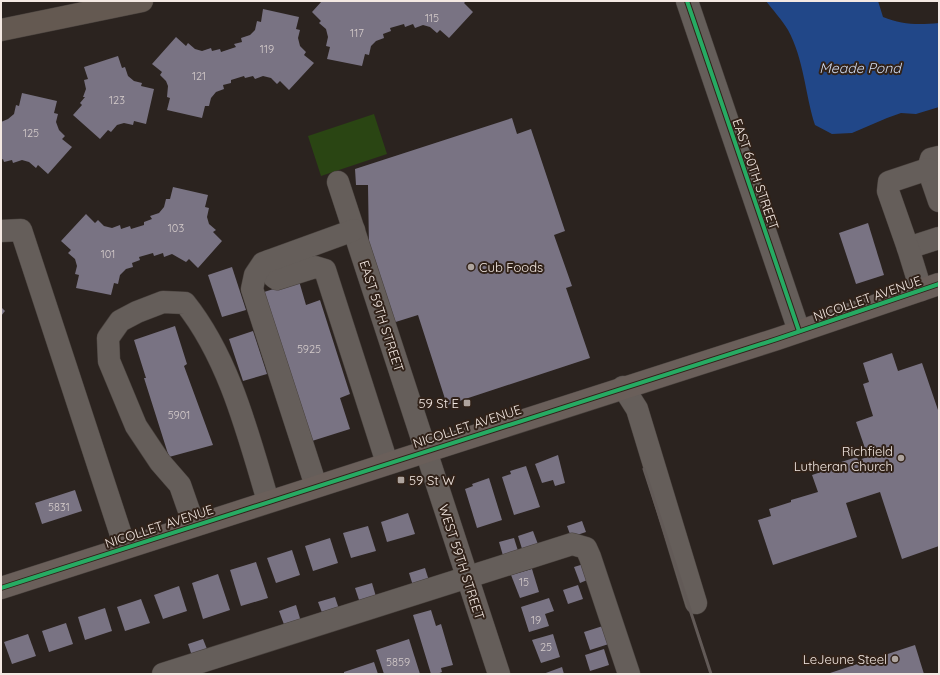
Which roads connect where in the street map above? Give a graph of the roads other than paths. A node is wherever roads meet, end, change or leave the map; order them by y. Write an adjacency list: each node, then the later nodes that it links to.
1 (142, 1): 3 (highway)
2 (687, 1): 13 (street, EAST 60TH STREET)
3 (1, 30)
4 (934, 163): 6 (street); 10 (street)
5 (338, 182): 7 (street, EAST 59TH STREET)
6 (939, 201)
7 (354, 230): 11 (street); 15 (street, EAST 59TH STREET)
8 (1, 231): 20 (street)
9 (939, 238): 10 (street)
10 (908, 248): 12 (street)
11 (270, 261): 16 (street); 17 (street)
12 (933, 289): 13 (main road, NICOLLET AVENUE)
13 (800, 331): 14 (main road, NICOLLET AVENUE)
14 (623, 387): 15 (main road, NICOLLET AVENUE); 23 (street)
15 (425, 450): 16 (main road, NICOLLET AVENUE); 21 (street, WEST 59TH STREET)
16 (387, 463): 17 (main road, NICOLLET AVENUE)
17 (316, 486): 18 (main road, NICOLLET AVENUE)
18 (268, 501): 19 (main road, NICOLLET AVENUE); 19 (street)
19 (194, 525): 20 (main road, NICOLLET AVENUE)
20 (126, 547): 22 (main road, NICOLLET AVENUE)
21 (466, 577): 24 (street); 25 (street, WEST 59TH STREET); 26 (street)
22 (1, 588)
23 (696, 603)
24 (164, 674)
25 (499, 674)
26 (629, 674)

